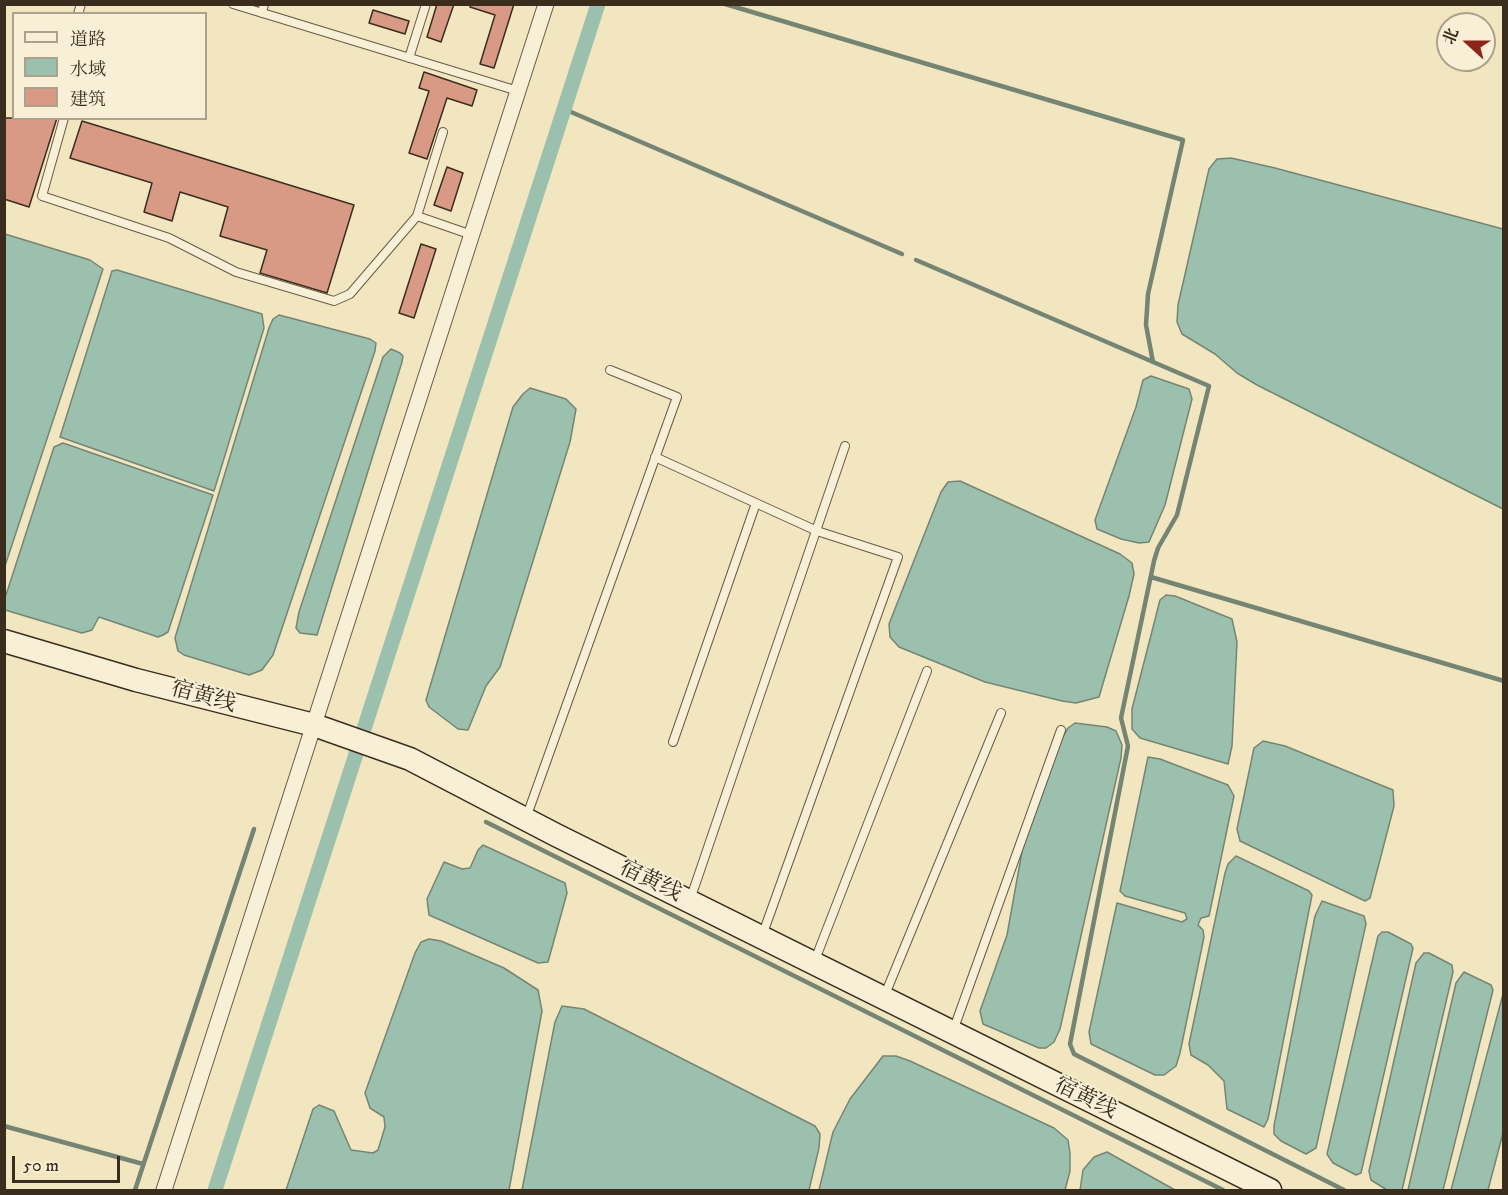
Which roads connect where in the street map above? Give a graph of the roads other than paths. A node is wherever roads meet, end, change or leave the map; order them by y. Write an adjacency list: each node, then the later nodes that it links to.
1 (233, 4): 5 (lane)
2 (264, 4): 5 (lane)
3 (426, 4): 6 (lane)
4 (546, 4): 7 (street)
5 (262, 13): 6 (lane)
6 (409, 58): 7 (lane)
7 (519, 91): 11 (street)
8 (63, 120): 10 (lane)
9 (443, 132): 10 (lane)
10 (417, 216): 11 (lane)
11 (472, 235): 20 (street)
12 (610, 370): 14 (lane)
13 (845, 446): 16 (lane)
14 (655, 457): 15 (lane); 23 (lane)
15 (756, 503): 16 (lane); 22 (lane)
16 (817, 531): 24 (lane); 25 (lane)
17 (4, 641): 20 (main road, 宿黄线)
18 (927, 671): 26 (lane)
19 (1001, 713): 27 (lane)
20 (314, 725): 23 (main road, 宿黄线); 29 (street)
21 (1061, 730): 28 (lane)
22 (673, 742)
23 (526, 819): 24 (main road, 宿黄线)
24 (690, 902): 25 (main road, 宿黄线)
25 (762, 938): 26 (main road, 宿黄线)
26 (814, 964): 27 (main road, 宿黄线)
27 (884, 998): 28 (main road, 宿黄线)
28 (952, 1032): 30 (main road, 宿黄线)
29 (164, 1191)
30 (1270, 1191)

